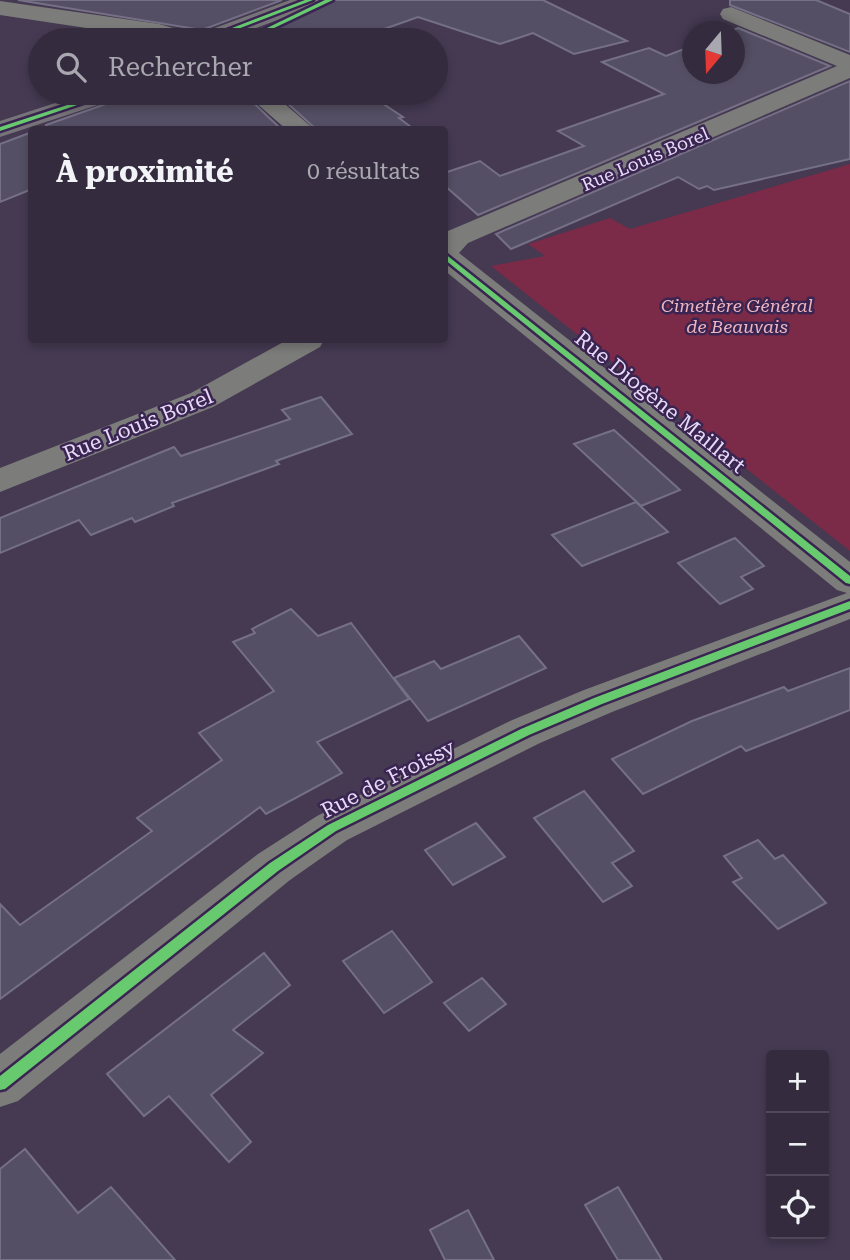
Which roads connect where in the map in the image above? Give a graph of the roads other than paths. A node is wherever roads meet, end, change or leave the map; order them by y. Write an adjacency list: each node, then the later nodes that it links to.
1 (310, 0): 6 (main road)
2 (330, 0): 7 (main road)
3 (0, 8): 5 (street)
4 (731, 14): 8 (street)
5 (132, 28)
6 (236, 28)
7 (270, 28)
8 (850, 63)
9 (850, 69): 16 (street, Rue Louis Borel)
10 (39, 105): 13 (main road)
11 (73, 105): 15 (main road)
12 (272, 105): 14 (street)
13 (0, 121)
14 (298, 126)
15 (0, 129)
16 (448, 245): 19 (street, Rue Diogène Maillart)
17 (304, 343): 18 (street, Rue Louis Borel)
18 (0, 481)
19 (850, 581)
20 (850, 605): 21 (street, Rue de Froissy)
21 (0, 1084)

